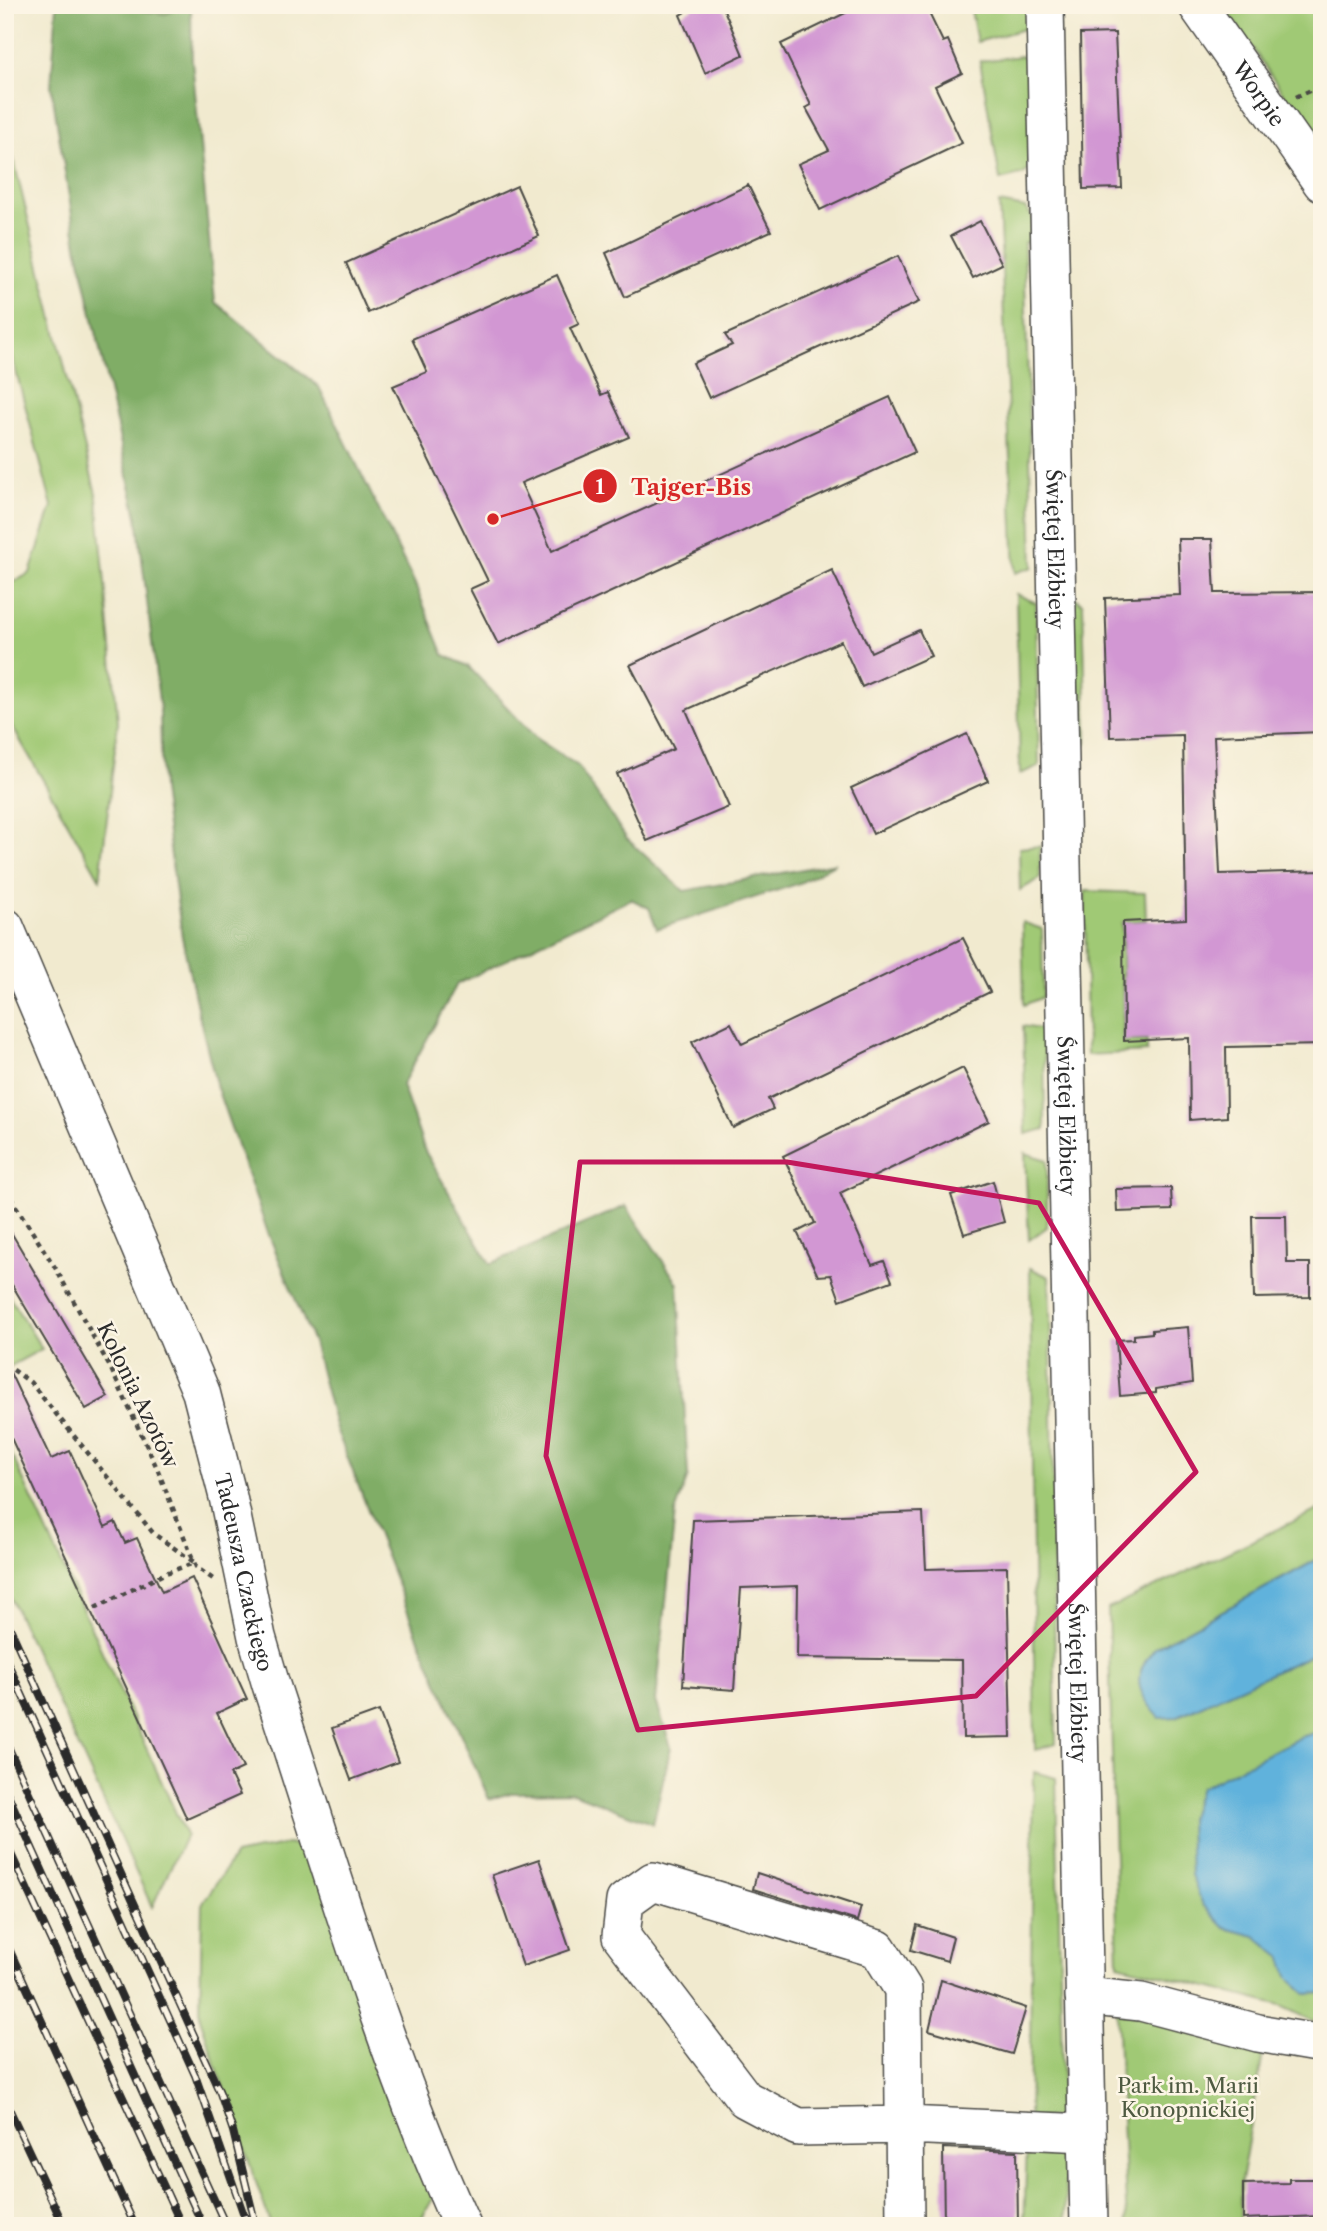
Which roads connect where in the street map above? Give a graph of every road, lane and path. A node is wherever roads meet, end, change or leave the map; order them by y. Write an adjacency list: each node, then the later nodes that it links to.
1 (1045, 5): 10 (street, Świętej Elżbiety)
2 (1197, 5): 3 (street, Worpie)
3 (1322, 183)
4 (5, 927): 8 (street, Tadeusza Czackiego)
5 (5, 1189): 7 (path, Kolonia Azotów)
6 (5, 1364): 7 (path)
7 (195, 1562): 8 (path, Kolonia Azotów); 9 (path)
8 (249, 1602): 14 (street, Tadeusza Czackiego)
9 (95, 1608)
10 (1084, 1996): 11 (street); 13 (street, Świętej Elżbiety)
11 (1322, 2044)
12 (905, 2125): 12 (street); 13 (street); 15 (street)
13 (1087, 2133): 16 (street, Świętej Elżbiety)
14 (462, 2226)
15 (905, 2226)
16 (1089, 2226)

